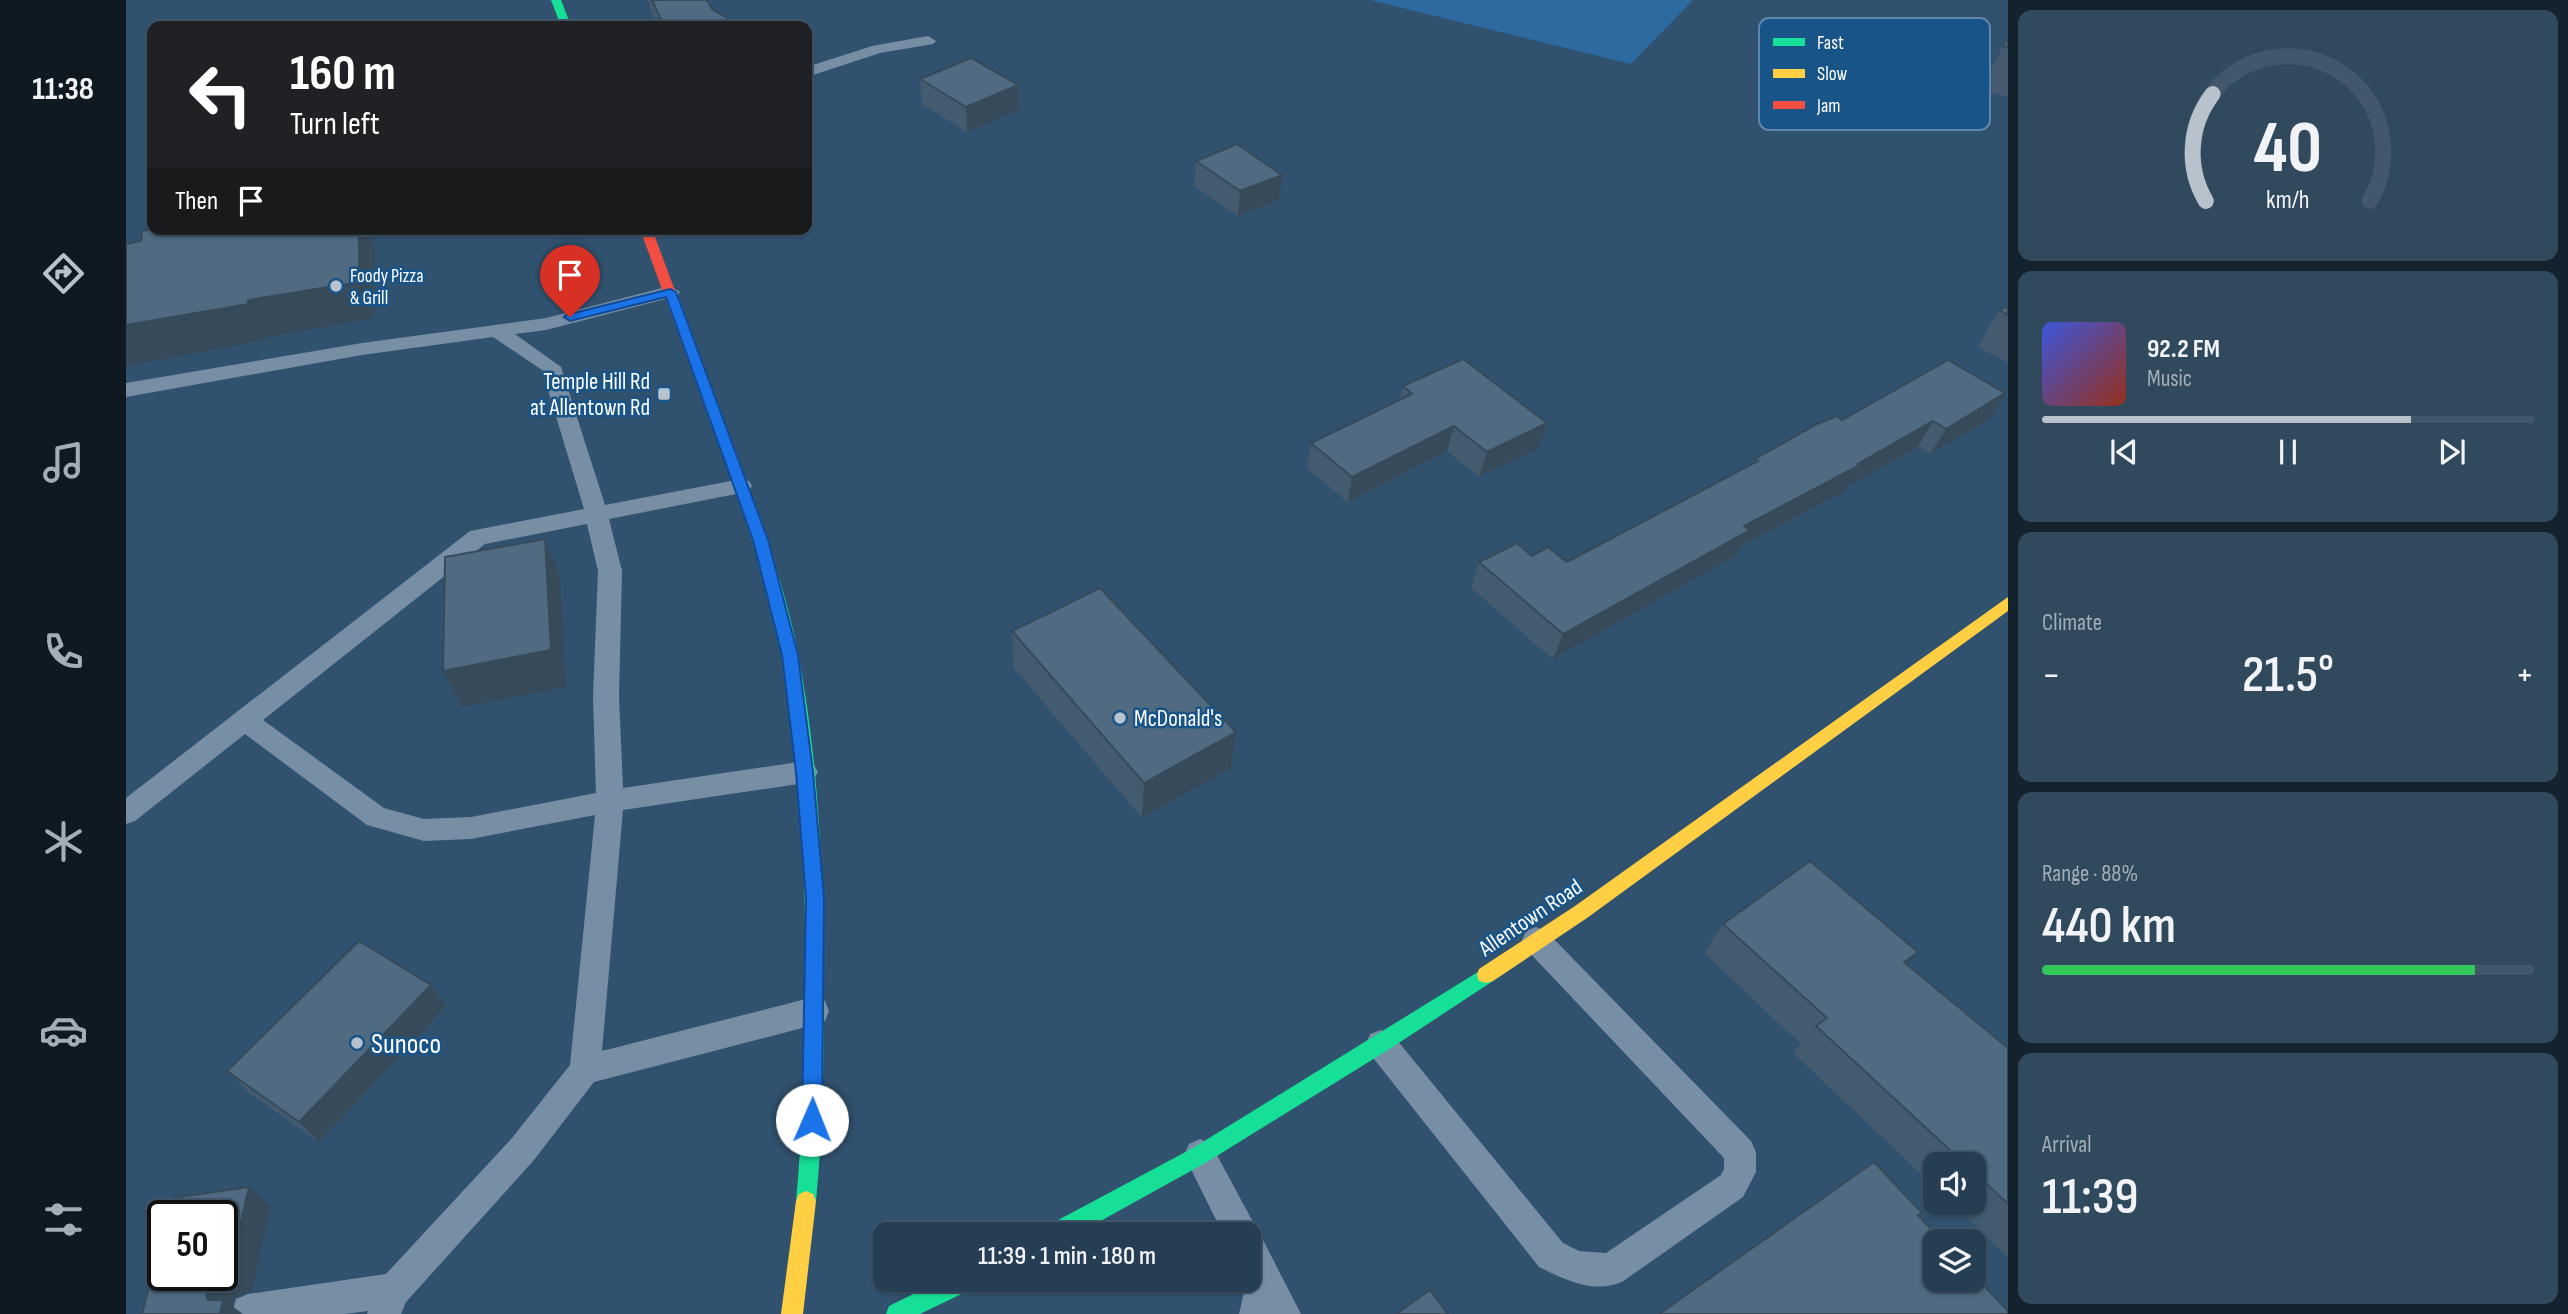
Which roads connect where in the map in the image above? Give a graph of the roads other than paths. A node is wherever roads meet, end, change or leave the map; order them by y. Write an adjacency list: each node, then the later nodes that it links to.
1 (556, 0): 2 (main road)
2 (564, 21)
3 (928, 41): 4 (lane)
4 (812, 70)
5 (648, 235): 6 (main road)
6 (670, 292): 7 (lane); 9 (main road)
7 (496, 330): 8 (lane); 10 (lane)
8 (126, 390)
9 (741, 486): 10 (lane); 13 (main road)
10 (596, 513): 12 (lane); 14 (lane)
11 (2008, 603): 16 (main road, Allentown Road)
12 (245, 720): 14 (lane); 15 (lane)
13 (804, 772): 14 (lane); 17 (main road)
14 (610, 801): 19 (lane)
15 (126, 813)
16 (1536, 940): 18 (main road, Allentown Road); 18 (lane)
17 (814, 1012): 19 (lane); 28 (main road)
18 (1381, 1044): 20 (main road, Allentown Road)
19 (585, 1070): 26 (lane)
20 (1200, 1155): 21 (main road, Allentown Road); 22 (lane)
21 (1077, 1222)
22 (1235, 1222)
23 (1261, 1272): 31 (lane)
24 (942, 1292): 29 (main road)
25 (1258, 1292): 30 (lane)
26 (389, 1302): 27 (lane)
27 (248, 1311)
28 (792, 1314)
29 (897, 1314)
30 (1256, 1314)
31 (1284, 1314)

